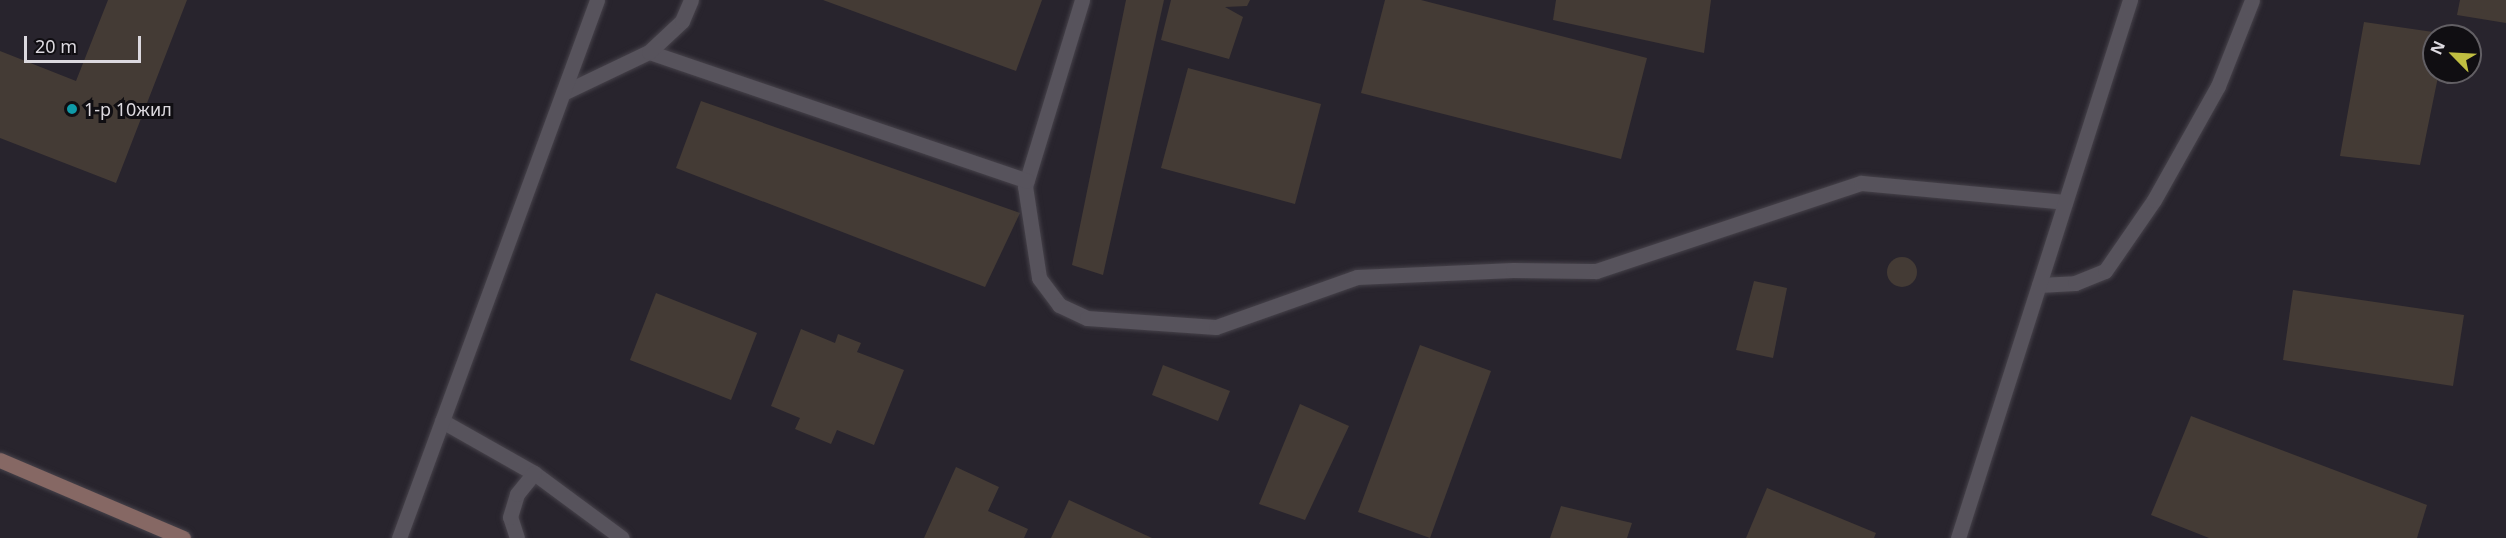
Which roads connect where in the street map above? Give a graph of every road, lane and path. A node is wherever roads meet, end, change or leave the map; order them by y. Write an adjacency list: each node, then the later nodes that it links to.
1 (597, 0): 7 (street)
2 (691, 0): 6 (street)
3 (1082, 0): 8 (street)
4 (2130, 0): 9 (street)
5 (2252, 0): 10 (street)
6 (649, 52): 7 (street); 8 (street)
7 (563, 93): 11 (street)
8 (1027, 181): 9 (street)
9 (2065, 202): 10 (street)
10 (2039, 285): 18 (street)
11 (442, 421): 13 (street); 15 (street)
12 (0, 460): 14 (main road)
13 (534, 473): 16 (street); 17 (street)
14 (183, 538)
15 (399, 538)
16 (517, 538)
17 (622, 538)
18 (1958, 538)

